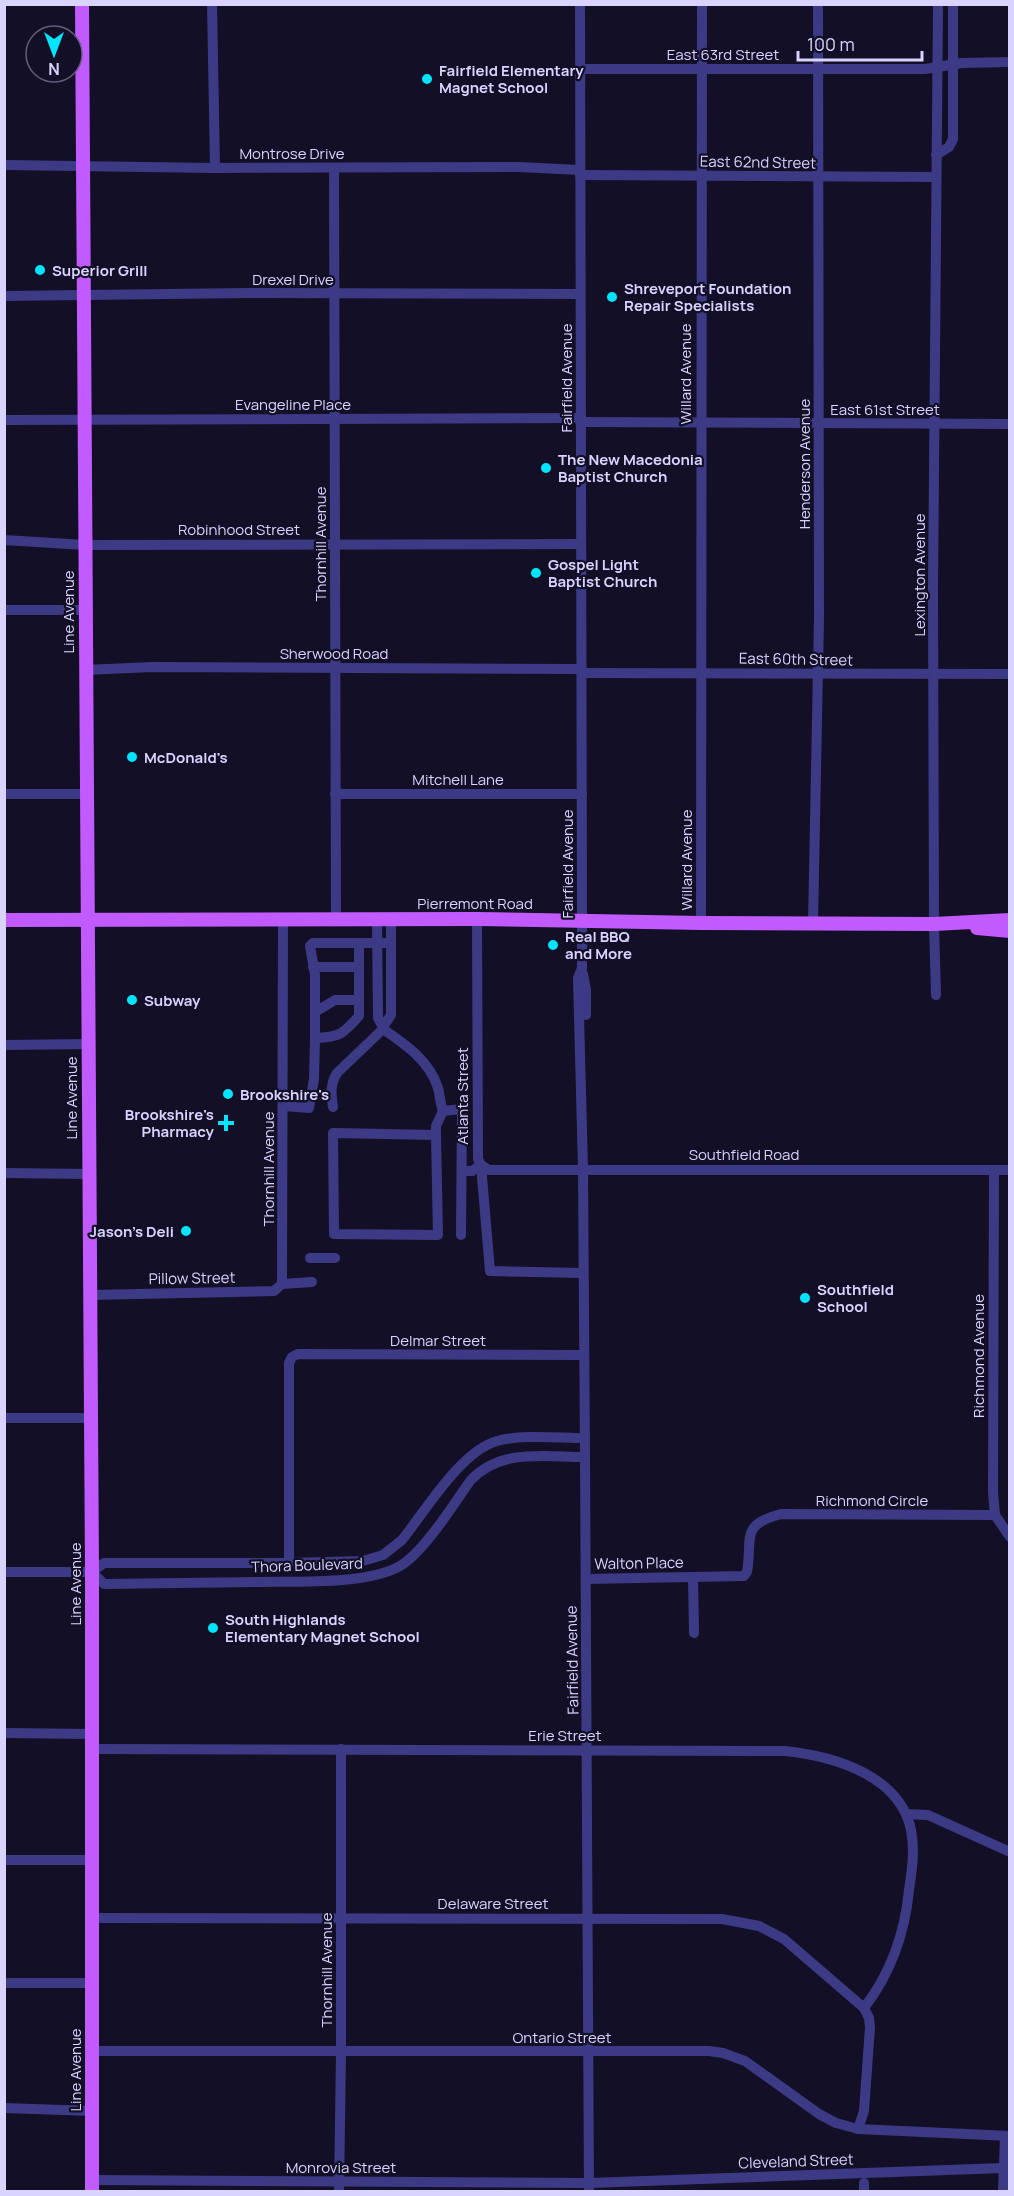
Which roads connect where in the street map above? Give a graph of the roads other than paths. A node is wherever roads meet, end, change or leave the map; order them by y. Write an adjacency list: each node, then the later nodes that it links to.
1 (82, 4): 16 (main road, Line Avenue)
2 (212, 4): 17 (street)
3 (580, 4): 12 (street, Fairfield Avenue)
4 (702, 4): 13 (street, Willard Avenue)
5 (819, 4): 11 (street, Henderson Avenue)
6 (938, 4): 10 (street, Lexington Avenue)
7 (953, 4): 9 (street)
8 (1010, 62): 9 (street, East 63rd Street)
9 (953, 64): 10 (street, East 63rd Street); 14 (street)
10 (937, 67): 11 (street, East 63rd Street); 14 (street, Lexington Avenue)
11 (820, 68): 13 (street, East 63rd Street); 21 (street, Henderson Avenue)
12 (580, 69): 13 (street, East 63rd Street); 19 (street, Fairfield Avenue)
13 (702, 69): 20 (street, Willard Avenue)
14 (936, 154): 22 (street, Lexington Avenue)
15 (4, 165): 16 (street, Montrose Drive)
16 (83, 167): 17 (street, Montrose Drive); 25 (main road, Line Avenue)
17 (215, 168): 18 (street, Montrose Drive)
18 (334, 168): 19 (street, Montrose Drive); 23 (street, Thornhill Avenue)
19 (580, 172): 20 (street, East 62nd Street); 24 (street, Fairfield Avenue)
20 (701, 176): 21 (street, East 62nd Street); 31 (street, Willard Avenue)
21 (820, 177): 22 (street, East 62nd Street); 32 (street, Henderson Avenue)
22 (935, 177): 33 (street, Lexington Avenue)
23 (335, 294): 24 (street, Drexel Drive); 25 (street, Drexel Drive); 27 (street, Thornhill Avenue)
24 (580, 294): 30 (street, Fairfield Avenue)
25 (83, 295): 26 (street, Drexel Drive); 29 (main road, Line Avenue)
26 (4, 296)
27 (335, 419): 29 (street, Evangeline Place); 30 (street, Evangeline Place); 36 (street, Thornhill Avenue)
28 (4, 420): 29 (street, Evangeline Place)
29 (84, 420): 38 (main road, Line Avenue)
30 (581, 420): 31 (street, East 61st Street); 37 (street, Fairfield Avenue)
31 (700, 423): 32 (street, East 61st Street); 44 (street, Willard Avenue)
32 (819, 424): 33 (street, East 61st Street); 45 (street, Henderson Avenue)
33 (935, 424): 34 (street, East 61st Street); 46 (street, Lexington Avenue)
34 (1010, 424)
35 (4, 540): 38 (street, Robinhood Street)
36 (336, 544): 37 (street, Robinhood Street); 38 (street, Robinhood Street); 41 (street, Thornhill Avenue)
37 (582, 544): 43 (street, Fairfield Avenue)
38 (85, 545): 40 (main road, Line Avenue)
39 (4, 610): 40 (street)
40 (85, 610): 42 (main road, Line Avenue)
41 (335, 668): 42 (street, Sherwood Road); 43 (street, Sherwood Road); 49 (street, Thornhill Avenue)
42 (85, 670): 50 (main road, Line Avenue)
43 (582, 671): 44 (street, East 60th Street); 51 (street, Fairfield Avenue)
44 (701, 673): 45 (street, East 60th Street); 60 (street, Willard Avenue)
45 (819, 674): 46 (street, East 60th Street); 61 (street, Henderson Avenue)
46 (934, 674): 47 (street, East 60th Street); 62 (street, Lexington Avenue)
47 (1010, 674)
48 (4, 794): 50 (street)
49 (335, 794): 51 (street, Mitchell Lane); 56 (street, Thornhill Avenue)
50 (86, 795): 54 (main road, Line Avenue)
51 (582, 795): 59 (street, Fairfield Avenue)
52 (477, 919): 57 (main road, Pierremont Road); 59 (main road, Pierremont Road); 80 (street, Atlanta Street)
53 (4, 920): 54 (main road, Pierremont Road)
54 (87, 920): 55 (main road, Pierremont Road); 74 (main road, Line Avenue)
55 (283, 920): 56 (main road, Pierremont Road); 76 (street, Thornhill Avenue)
56 (336, 920): 57 (main road, Pierremont Road)
57 (384, 920): 64 (street); 66 (street)
58 (1010, 920): 62 (main road, Pierremont Road)
59 (582, 921): 60 (main road, Pierremont Road); 81 (street, Fairfield Avenue)
60 (701, 923): 61 (main road, Pierremont Road)
61 (813, 923): 62 (main road, Pierremont Road)
62 (940, 924): 63 (main road, Pierremont Road); 69 (street, Lexington Avenue)
63 (1010, 931)
64 (377, 942): 65 (street); 66 (street); 72 (street)
65 (359, 943): 67 (street); 68 (street)
66 (391, 943): 72 (street)
67 (313, 967): 68 (street); 71 (street)
68 (359, 967): 70 (street)
69 (936, 995)
70 (359, 1000): 71 (street); 73 (street)
71 (315, 1012): 73 (street)
72 (383, 1028): 77 (street); 78 (street)
73 (315, 1038): 76 (street)
74 (88, 1044): 75 (street); 86 (main road, Line Avenue)
75 (4, 1045)
76 (284, 1106): 91 (street, Thornhill Avenue)
77 (333, 1107)
78 (443, 1111): 79 (street); 84 (street)
79 (436, 1135): 79 (street)
80 (480, 1165): 81 (street, Southfield Road); 84 (street); 90 (street, Atlanta Street)
81 (583, 1169): 82 (street, Southfield Road); 90 (street, Fairfield Avenue)
82 (994, 1170): 83 (street, Southfield Road); 99 (street, Richmond Avenue)
83 (1010, 1170)
84 (462, 1171): 87 (street)
85 (4, 1173): 86 (street)
86 (88, 1174): 93 (main road, Line Avenue)
87 (461, 1235)
88 (310, 1258): 89 (street)
89 (334, 1258)
90 (584, 1273): 94 (street, Fairfield Avenue)
91 (282, 1279): 92 (street, Pillow Street); 93 (street, Pillow Street)
92 (312, 1282)
93 (90, 1294): 96 (main road, Line Avenue)
94 (584, 1355): 97 (street, Fairfield Avenue); 102 (street, Delmar Street)
95 (4, 1418): 96 (street)
96 (91, 1418): 104 (main road, Line Avenue)
97 (585, 1438): 98 (street, Fairfield Avenue); 102 (street, Thora Boulevard)
98 (585, 1457): 104 (street, Thora Boulevard); 106 (street, Fairfield Avenue)
99 (995, 1515): 100 (street, Richmond Circle); 101 (street)
100 (754, 1527): 105 (street, Walton Place)
101 (1010, 1537)
102 (289, 1563): 104 (street, Thora Boulevard)
103 (4, 1572): 104 (street, Thora Boulevard)
104 (92, 1572): 109 (main road, Line Avenue)
105 (693, 1577): 106 (street, Walton Place); 107 (street, Walton Place)
106 (586, 1579): 112 (street, Fairfield Avenue)
107 (694, 1633)
108 (4, 1733): 109 (street)
109 (91, 1734): 110 (main road, Line Avenue)
110 (91, 1749): 111 (street, Erie Street); 116 (main road, Line Avenue)
111 (341, 1749): 112 (street, Erie Street); 118 (street, Thornhill Avenue)
112 (588, 1750): 113 (street, Erie Street); 119 (street, Fairfield Avenue)
113 (906, 1814): 114 (street); 122 (street)
114 (1010, 1852)
115 (4, 1860): 116 (street)
116 (92, 1860): 117 (main road, Line Avenue)
117 (92, 1918): 118 (street, Delaware Street); 121 (main road, Line Avenue)
118 (341, 1918): 119 (street, Delaware Street); 124 (street, Thornhill Avenue)
119 (589, 1919): 122 (street, Delaware Street); 125 (street, Fairfield Avenue)
120 (4, 1983): 121 (street)
121 (92, 1983): 123 (main road, Line Avenue)
122 (864, 2008): 128 (street)
123 (92, 2051): 124 (street, Ontario Street); 127 (main road, Line Avenue)
124 (341, 2051): 125 (street, Ontario Street); 133 (street, Thornhill Avenue)
125 (588, 2053): 128 (street, Ontario Street); 134 (street, Fairfield Avenue)
126 (4, 2108): 127 (street)
127 (92, 2111): 132 (main road, Line Avenue)
128 (858, 2129): 129 (street, Ontario Street)
129 (1007, 2136): 130 (street)
130 (1003, 2168): 131 (street, Cleveland Street); 136 (street)
131 (728, 2179): 134 (street, Cleveland Street); 135 (street)
132 (92, 2186): 133 (street, Monrovia Street)
133 (339, 2187): 134 (street, Monrovia Street)
134 (589, 2187)
135 (728, 2192)
136 (1003, 2192)

